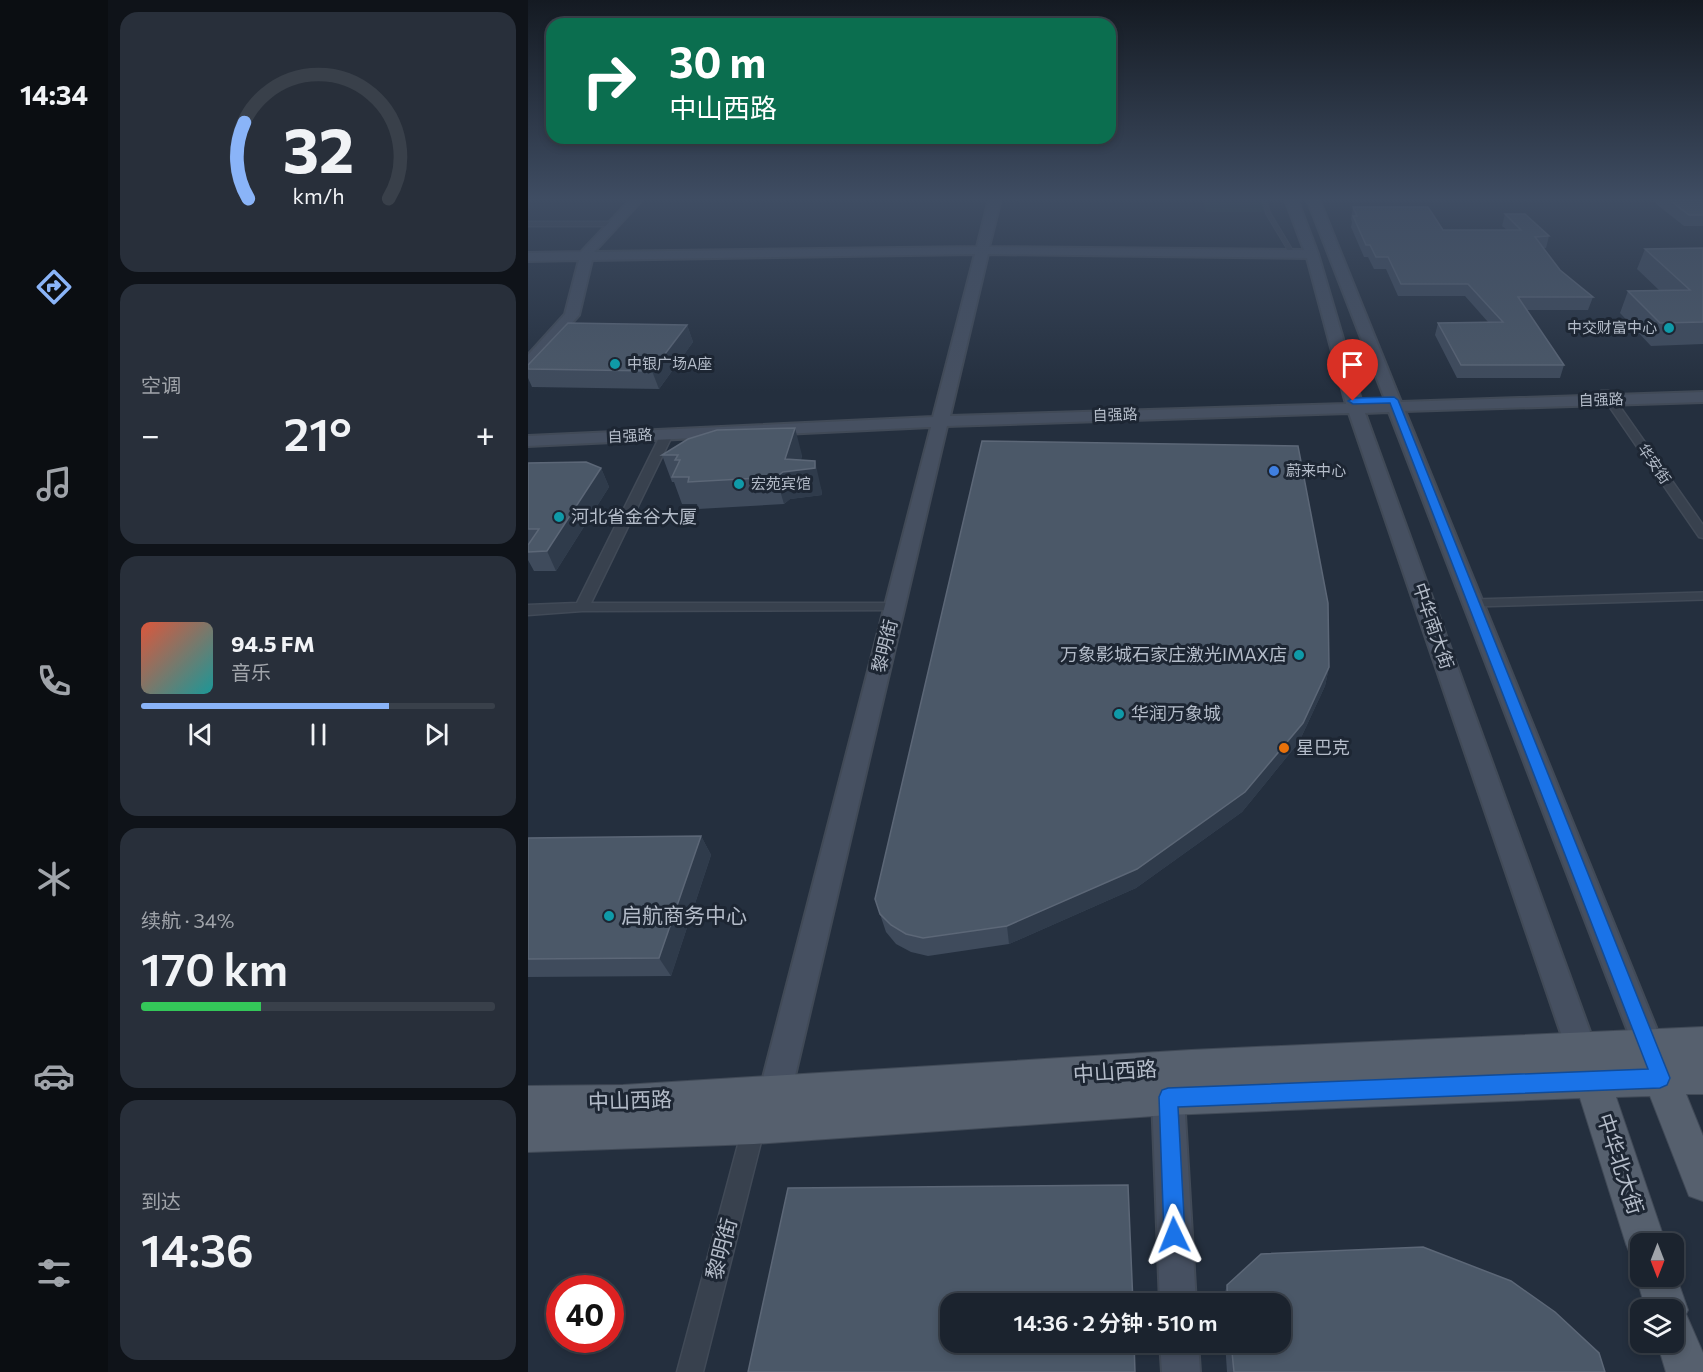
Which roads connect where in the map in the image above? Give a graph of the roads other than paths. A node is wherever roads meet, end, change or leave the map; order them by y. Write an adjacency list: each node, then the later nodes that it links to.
1 (584, 263): 5 (main road)
2 (979, 263): 11 (main road, 黎明街)
3 (1305, 263): 10 (main road, 中华南大街)
4 (1338, 263): 9 (main road)
5 (528, 364)
6 (1703, 390): 7 (main road, 自强路)
7 (1608, 397): 8 (main road, 自强路); 9 (main road, 自强路); 15 (street, 华安街)
8 (1703, 397)
9 (1394, 403): 10 (main road, 自强路); 17 (main road)
10 (1354, 404): 11 (main road, 自强路); 23 (main road, 中华南大街)
11 (941, 418): 12 (main road, 自强路); 13 (main road, 自强路); 19 (main road, 黎明街)
12 (528, 434)
13 (667, 434): 14 (main road, 自强路); 18 (street)
14 (528, 441)
15 (1703, 534)
16 (1703, 596): 17 (lane)
17 (1473, 603): 22 (main road)
18 (582, 607): 19 (street); 20 (street)
19 (895, 607): 25 (main road, 黎明街)
20 (528, 610)
21 (1703, 1044): 22 (main road, 中山西路)
22 (1655, 1063): 23 (main road, 中山西路); 24 (main road, 中山西路); 30 (main road)
23 (1587, 1066): 25 (main road, 中山西路); 26 (main road, 中山西路); 31 (main road, 中华北大街)
24 (1703, 1076)
25 (775, 1093): 27 (main road, 中山西路)
26 (1168, 1097): 28 (main road, 中山西路); 32 (main road)
27 (528, 1104)
28 (754, 1126): 29 (main road, 中山西路); 35 (street, 黎明街)
29 (528, 1133)
30 (1703, 1182)
31 (1642, 1233)
32 (1177, 1293)
33 (1180, 1353): 36 (main road)
34 (1682, 1353): 37 (main road)
35 (690, 1372)
36 (1181, 1372)
37 (1688, 1372)

